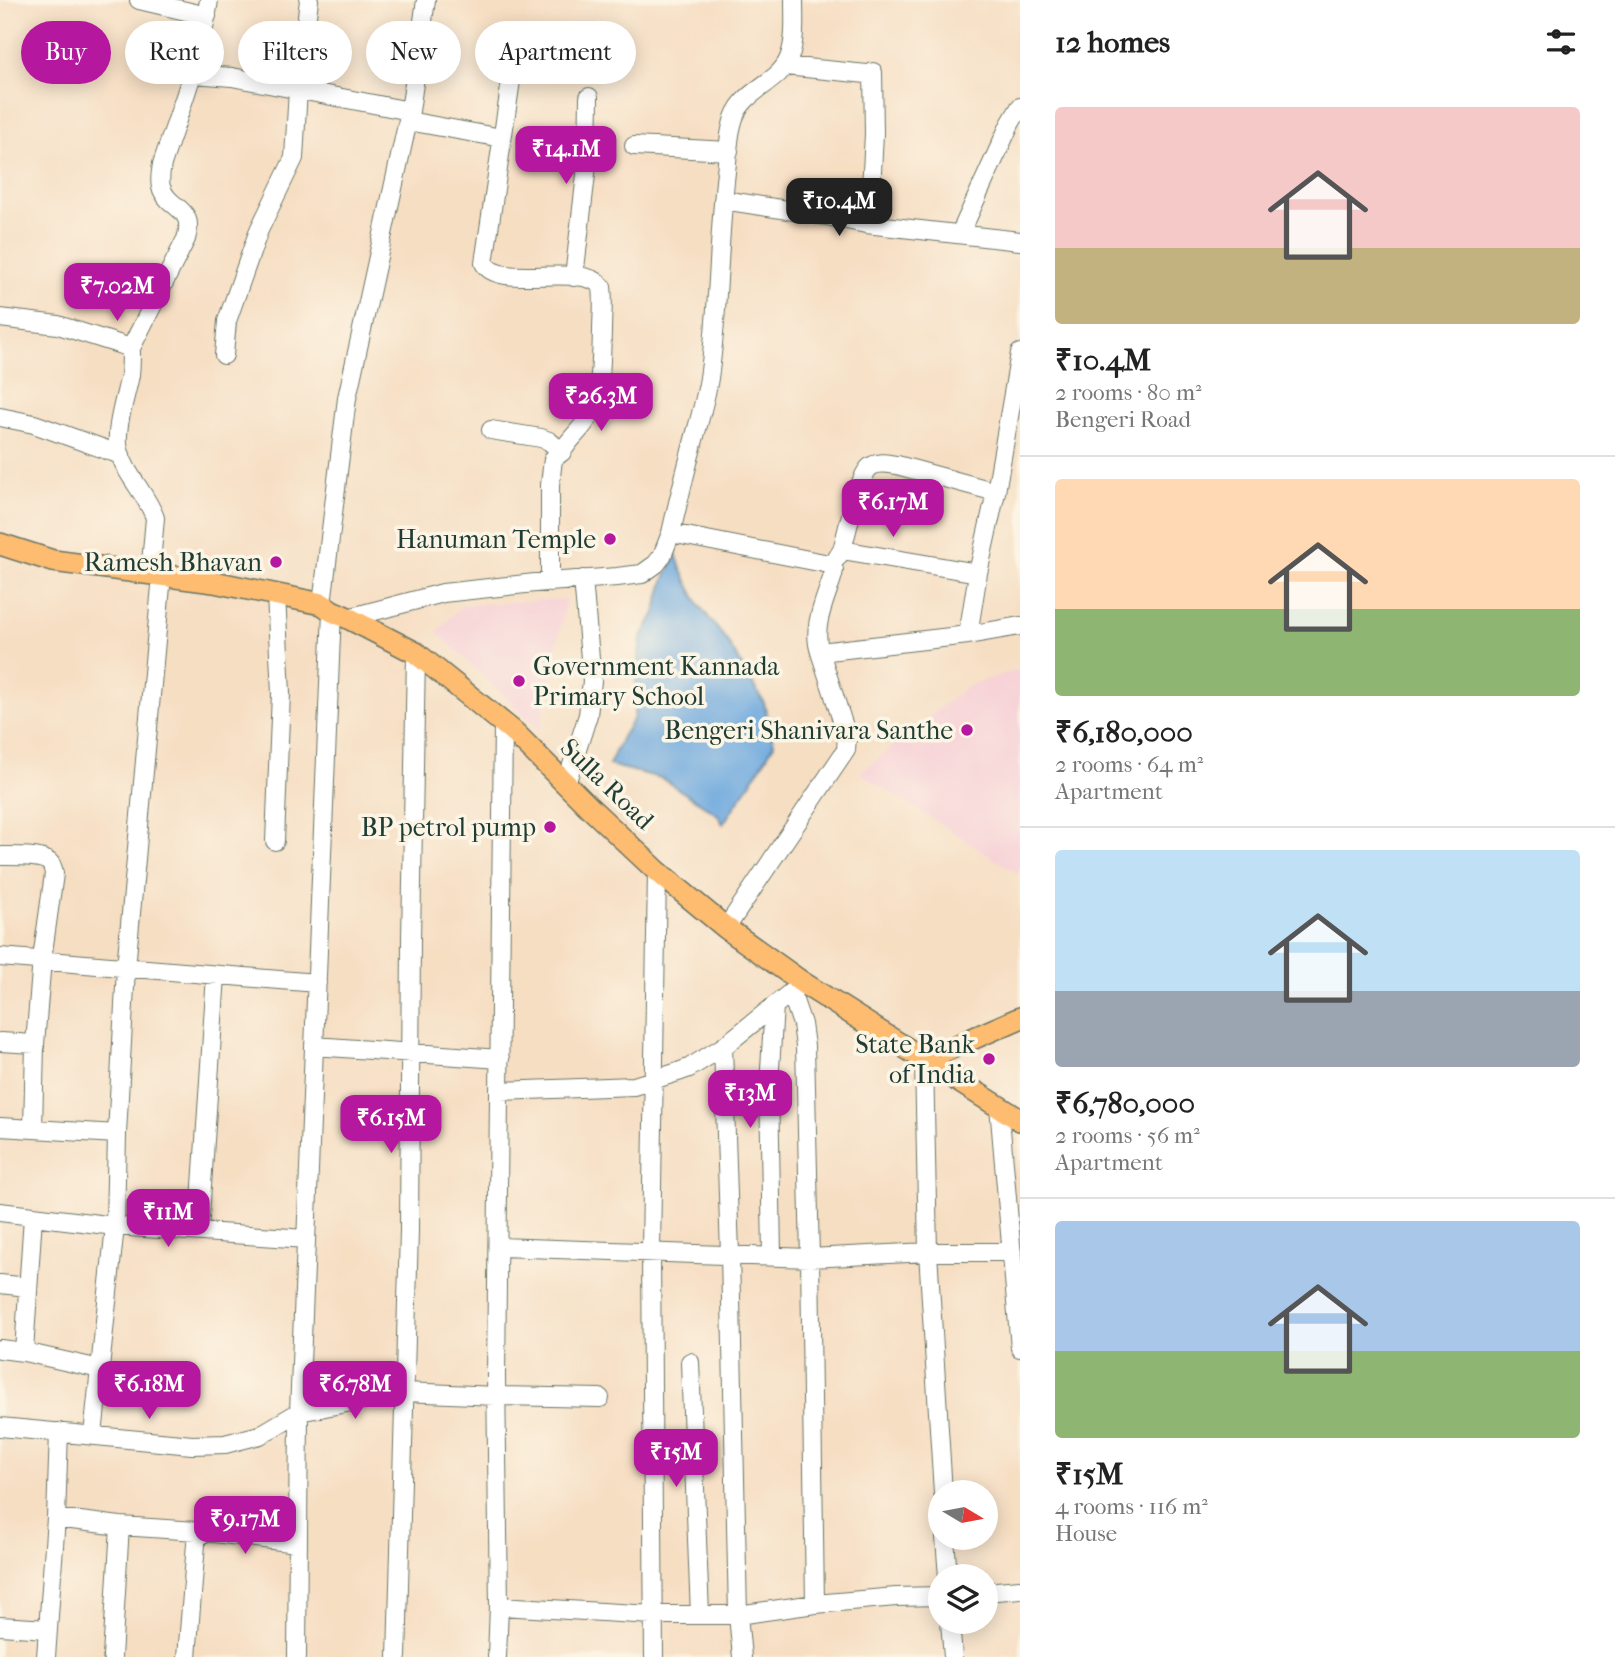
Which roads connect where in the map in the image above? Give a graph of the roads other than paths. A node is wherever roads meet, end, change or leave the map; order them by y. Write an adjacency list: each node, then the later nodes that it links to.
1 (139, 0): 5 (street)
2 (310, 0): 10 (street)
3 (426, 0): 13 (street)
4 (794, 0): 6 (street)
5 (208, 8)
6 (785, 66): 16 (street); 18 (street)
7 (224, 76): 10 (street)
8 (190, 84): 23 (street)
9 (510, 84): 14 (street)
10 (298, 89): 13 (street); 25 (street)
11 (589, 97): 21 (street)
12 (1020, 107): 19 (street)
13 (409, 116): 14 (street); 40 (street)
14 (502, 138): 21 (street)
15 (634, 146): 16 (street)
16 (729, 151): 17 (street)
17 (723, 201): 18 (street); 31 (street)
18 (866, 224): 19 (street)
19 (961, 234): 20 (street)
20 (1020, 241)
21 (574, 276): 28 (street)
22 (0, 318): 23 (street)
23 (131, 348): 29 (street)
24 (1020, 353): 30 (street)
25 (224, 355)
26 (0, 417): 29 (street)
27 (491, 430): 28 (street)
28 (562, 452): 38 (street)
29 (121, 454): 36 (street)
30 (996, 492): 33 (street); 35 (street)
31 (671, 533): 34 (street); 37 (street)
32 (0, 544): 36 (main road, Sulla Road)
33 (842, 550): 34 (street); 35 (street)
34 (832, 566): 43 (street)
35 (978, 573): 42 (street)
36 (156, 575): 39 (main road, Sulla Road); 53 (street)
37 (583, 579): 38 (street); 46 (street)
38 (550, 583): 40 (street)
39 (276, 595): 40 (main road, Sulla Road); 47 (street)
40 (334, 611): 44 (main road, Sulla Road); 55 (street)
41 (1020, 626): 42 (street)
42 (968, 635): 43 (street)
43 (820, 652): 50 (street)
44 (416, 653): 45 (main road, Sulla Road); 63 (street)
45 (503, 724): 46 (main road, Sulla Road); 64 (street)
46 (566, 784): 49 (main road, Sulla Road)
47 (275, 841)
48 (0, 856): 52 (street)
49 (657, 871): 50 (main road, Sulla Road); 66 (street)
50 (726, 928): 56 (main road, Sulla Road)
51 (0, 957): 52 (street)
52 (41, 959): 53 (street); 60 (street)
53 (126, 968): 54 (street); 72 (street)
54 (216, 975): 55 (street); 76 (street)
55 (317, 983): 61 (street)
56 (797, 988): 57 (street); 65 (main road, Sulla Road); 84 (street)
57 (774, 1006): 62 (street); 83 (street)
58 (1020, 1018): 65 (main road)
59 (0, 1042): 60 (street)
60 (35, 1044): 71 (street)
61 (314, 1046): 63 (street); 77 (street)
62 (723, 1047): 66 (street); 82 (street)
63 (411, 1052): 64 (street); 92 (street)
64 (500, 1059): 67 (street)
65 (924, 1060): 68 (main road, Sulla Road); 80 (street)
66 (653, 1080): 67 (street); 79 (street)
67 (500, 1091): 78 (street)
68 (999, 1106): 69 (main road, Sulla Road); 81 (street)
69 (1020, 1120)
70 (0, 1127): 71 (street)
71 (33, 1129): 72 (street)
72 (117, 1134): 75 (street)
73 (0, 1212): 74 (street)
74 (33, 1216): 75 (street); 86 (street)
75 (114, 1226): 76 (street); 91 (street)
76 (199, 1231): 77 (street)
77 (306, 1239): 95 (street)
78 (498, 1247): 79 (street); 93 (street)
79 (650, 1251): 82 (street); 109 (street)
80 (928, 1252): 81 (street); 84 (street); 99 (street)
81 (1012, 1252): 87 (street)
82 (730, 1254): 83 (street); 111 (street)
83 (772, 1256): 84 (street)
84 (810, 1258): 107 (street)
85 (0, 1284): 86 (street)
86 (28, 1287): 89 (street)
87 (1020, 1348)
88 (0, 1349): 89 (street)
89 (24, 1352): 91 (street)
90 (690, 1362): 110 (street)
91 (100, 1369): 98 (street)
92 (404, 1392): 93 (street); 95 (street); 119 (street)
93 (496, 1396): 94 (street); 108 (street)
94 (600, 1398)
95 (299, 1412): 98 (street); 103 (street)
96 (0, 1428): 97 (street)
97 (59, 1432): 98 (street); 100 (street)
98 (93, 1435)
99 (942, 1480)
100 (55, 1518): 101 (street); 113 (street)
101 (120, 1526): 102 (street); 116 (street)
102 (197, 1531): 103 (street); 117 (street)
103 (298, 1543): 118 (street)
104 (1020, 1589): 105 (street)
105 (998, 1591)
106 (928, 1596): 107 (street)
107 (815, 1604): 111 (street)
108 (499, 1606): 109 (street); 120 (street)
109 (653, 1615): 110 (street); 121 (street)
110 (700, 1615): 111 (street)
111 (738, 1615): 122 (street)
112 (0, 1626): 113 (street)
113 (48, 1629): 115 (street)
114 (951, 1634): 123 (street)
115 (46, 1657)
116 (112, 1657)
117 (187, 1657)
118 (297, 1657)
119 (397, 1657)
120 (497, 1657)
121 (654, 1657)
122 (741, 1657)
123 (953, 1657)

